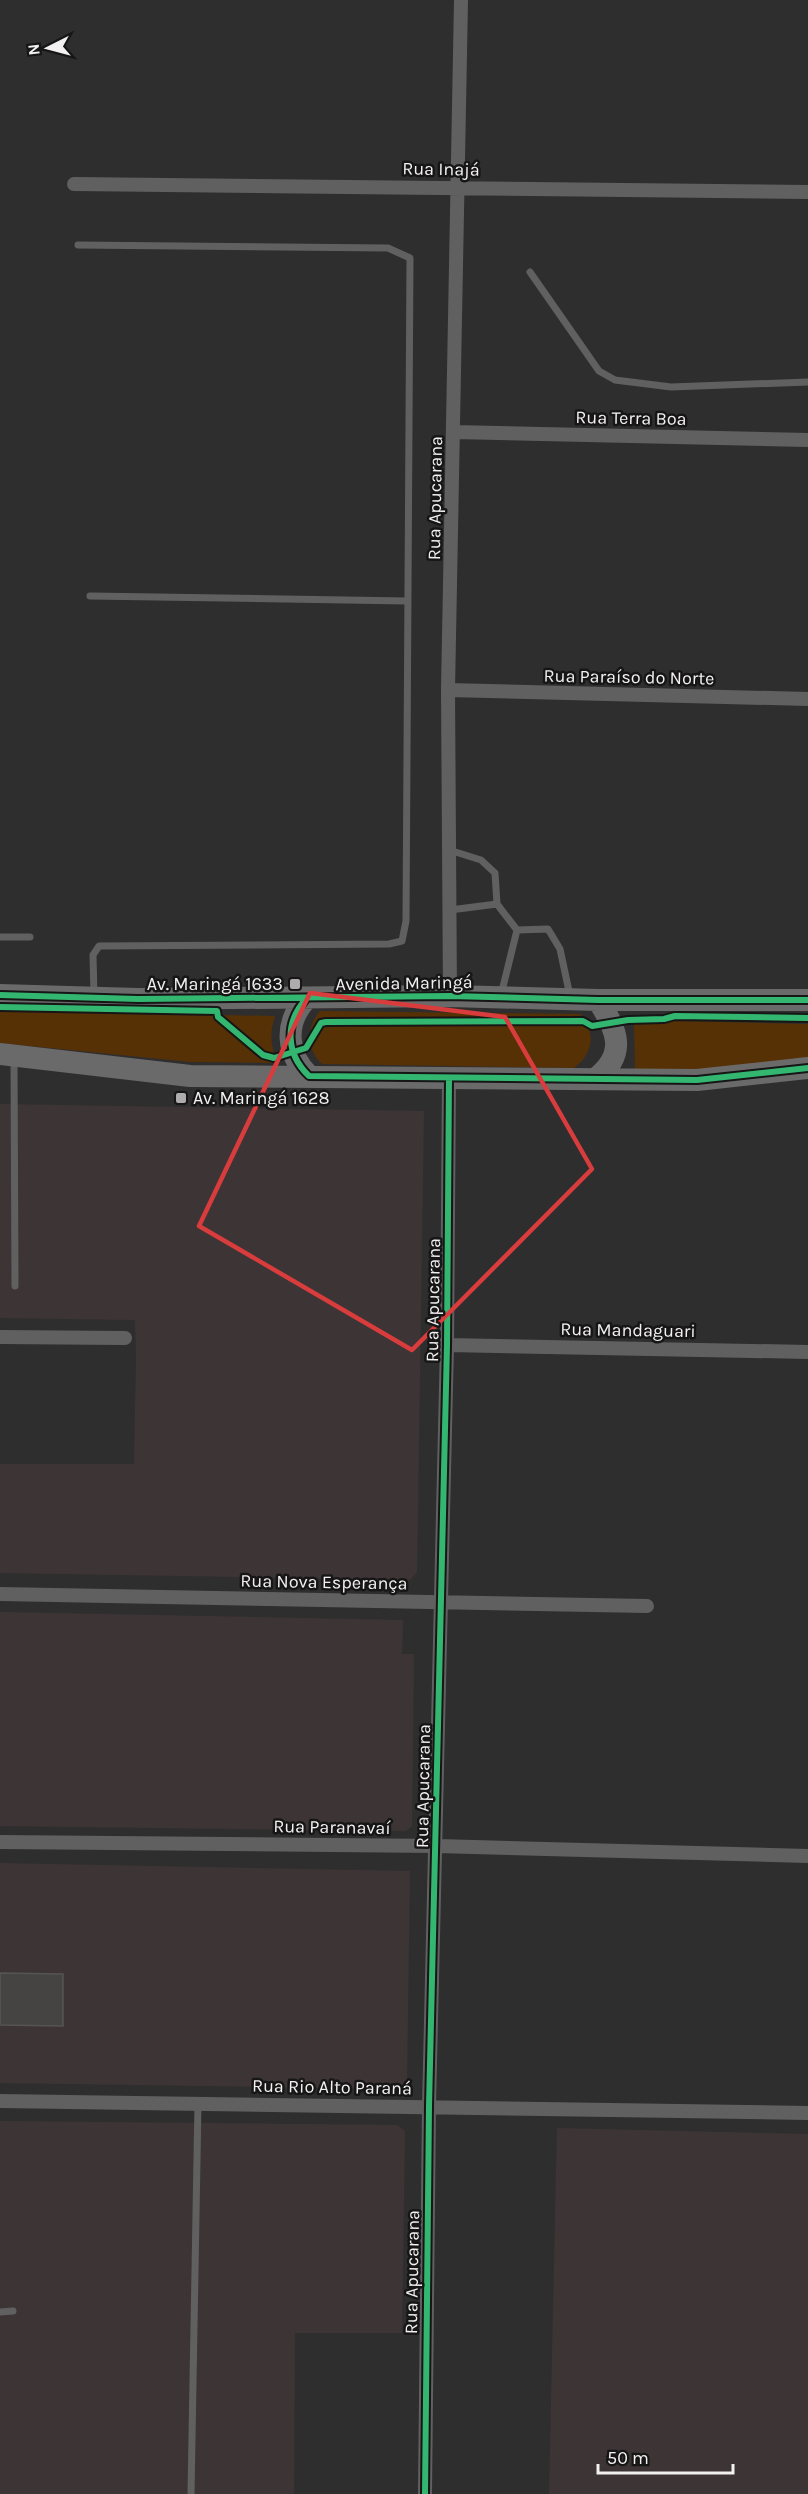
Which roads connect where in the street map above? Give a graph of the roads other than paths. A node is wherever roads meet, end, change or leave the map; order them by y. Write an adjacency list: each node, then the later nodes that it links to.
1 (461, 0): 3 (street, Rua Apucarana)
2 (74, 184): 3 (street, Rua Inajá)
3 (458, 187): 4 (street, Rua Inajá); 8 (street, Rua Apucarana)
4 (808, 192)
5 (78, 245): 11 (lane)
6 (530, 272): 7 (lane)
7 (808, 382)
8 (454, 432): 9 (street, Rua Terra Boa); 12 (street, Rua Apucarana)
9 (808, 440)
10 (90, 596): 11 (lane)
11 (407, 601): 22 (lane)
12 (448, 690): 13 (street, Rua Paraíso do Norte); 14 (street, Rua Apucarana)
13 (808, 699)
14 (449, 850): 15 (lane); 16 (street, Rua Apucarana)
15 (497, 904): 16 (lane); 17 (lane)
16 (450, 910): 21 (street, Rua Apucarana)
17 (517, 930): 23 (lane); 26 (lane)
18 (0, 937): 19 (lane)
19 (30, 937)
20 (0, 995): 22 (main road, Avenida Maringá)
21 (450, 996): 23 (main road, Avenida Maringá); 24 (main road, Avenida Maringá)
22 (94, 998): 24 (main road, Avenida Maringá)
23 (501, 998): 26 (main road, Avenida Maringá)
24 (306, 999): 30 (main road)
25 (808, 999): 27 (main road, Avenida Maringá)
26 (571, 1000): 27 (main road, Avenida Maringá)
27 (598, 1000): 32 (main road)
28 (7, 1054): 30 (main road); 33 (lane)
29 (808, 1068): 32 (main road)
30 (309, 1076): 31 (main road)
31 (449, 1078): 32 (main road); 36 (street, Rua Apucarana)
32 (595, 1079)
33 (15, 1286)
34 (0, 1337): 35 (street)
35 (126, 1338)
36 (447, 1344): 37 (street, Rua Mandaguari); 39 (street, Rua Apucarana)
37 (808, 1352)
38 (0, 1594): 39 (street, Rua Nova Esperança)
39 (442, 1602): 40 (street, Rua Nova Esperança); 42 (street, Rua Apucarana)
40 (647, 1606)
41 (0, 1842): 42 (street, Rua Paranavaí)
42 (437, 1846): 43 (street, Rua Paranavaí); 46 (street, Rua Apucarana)
43 (808, 1856)
44 (0, 2101): 45 (street, Rua Rio Alto Paraná)
45 (198, 2103): 46 (street, Rua Rio Alto Paraná); 50 (lane)
46 (429, 2106): 47 (street, Rua Rio Alto Paraná); 51 (street, Rua Apucarana)
47 (808, 2113)
48 (0, 2312): 49 (lane)
49 (13, 2312)
50 (191, 2494)
51 (425, 2494)

